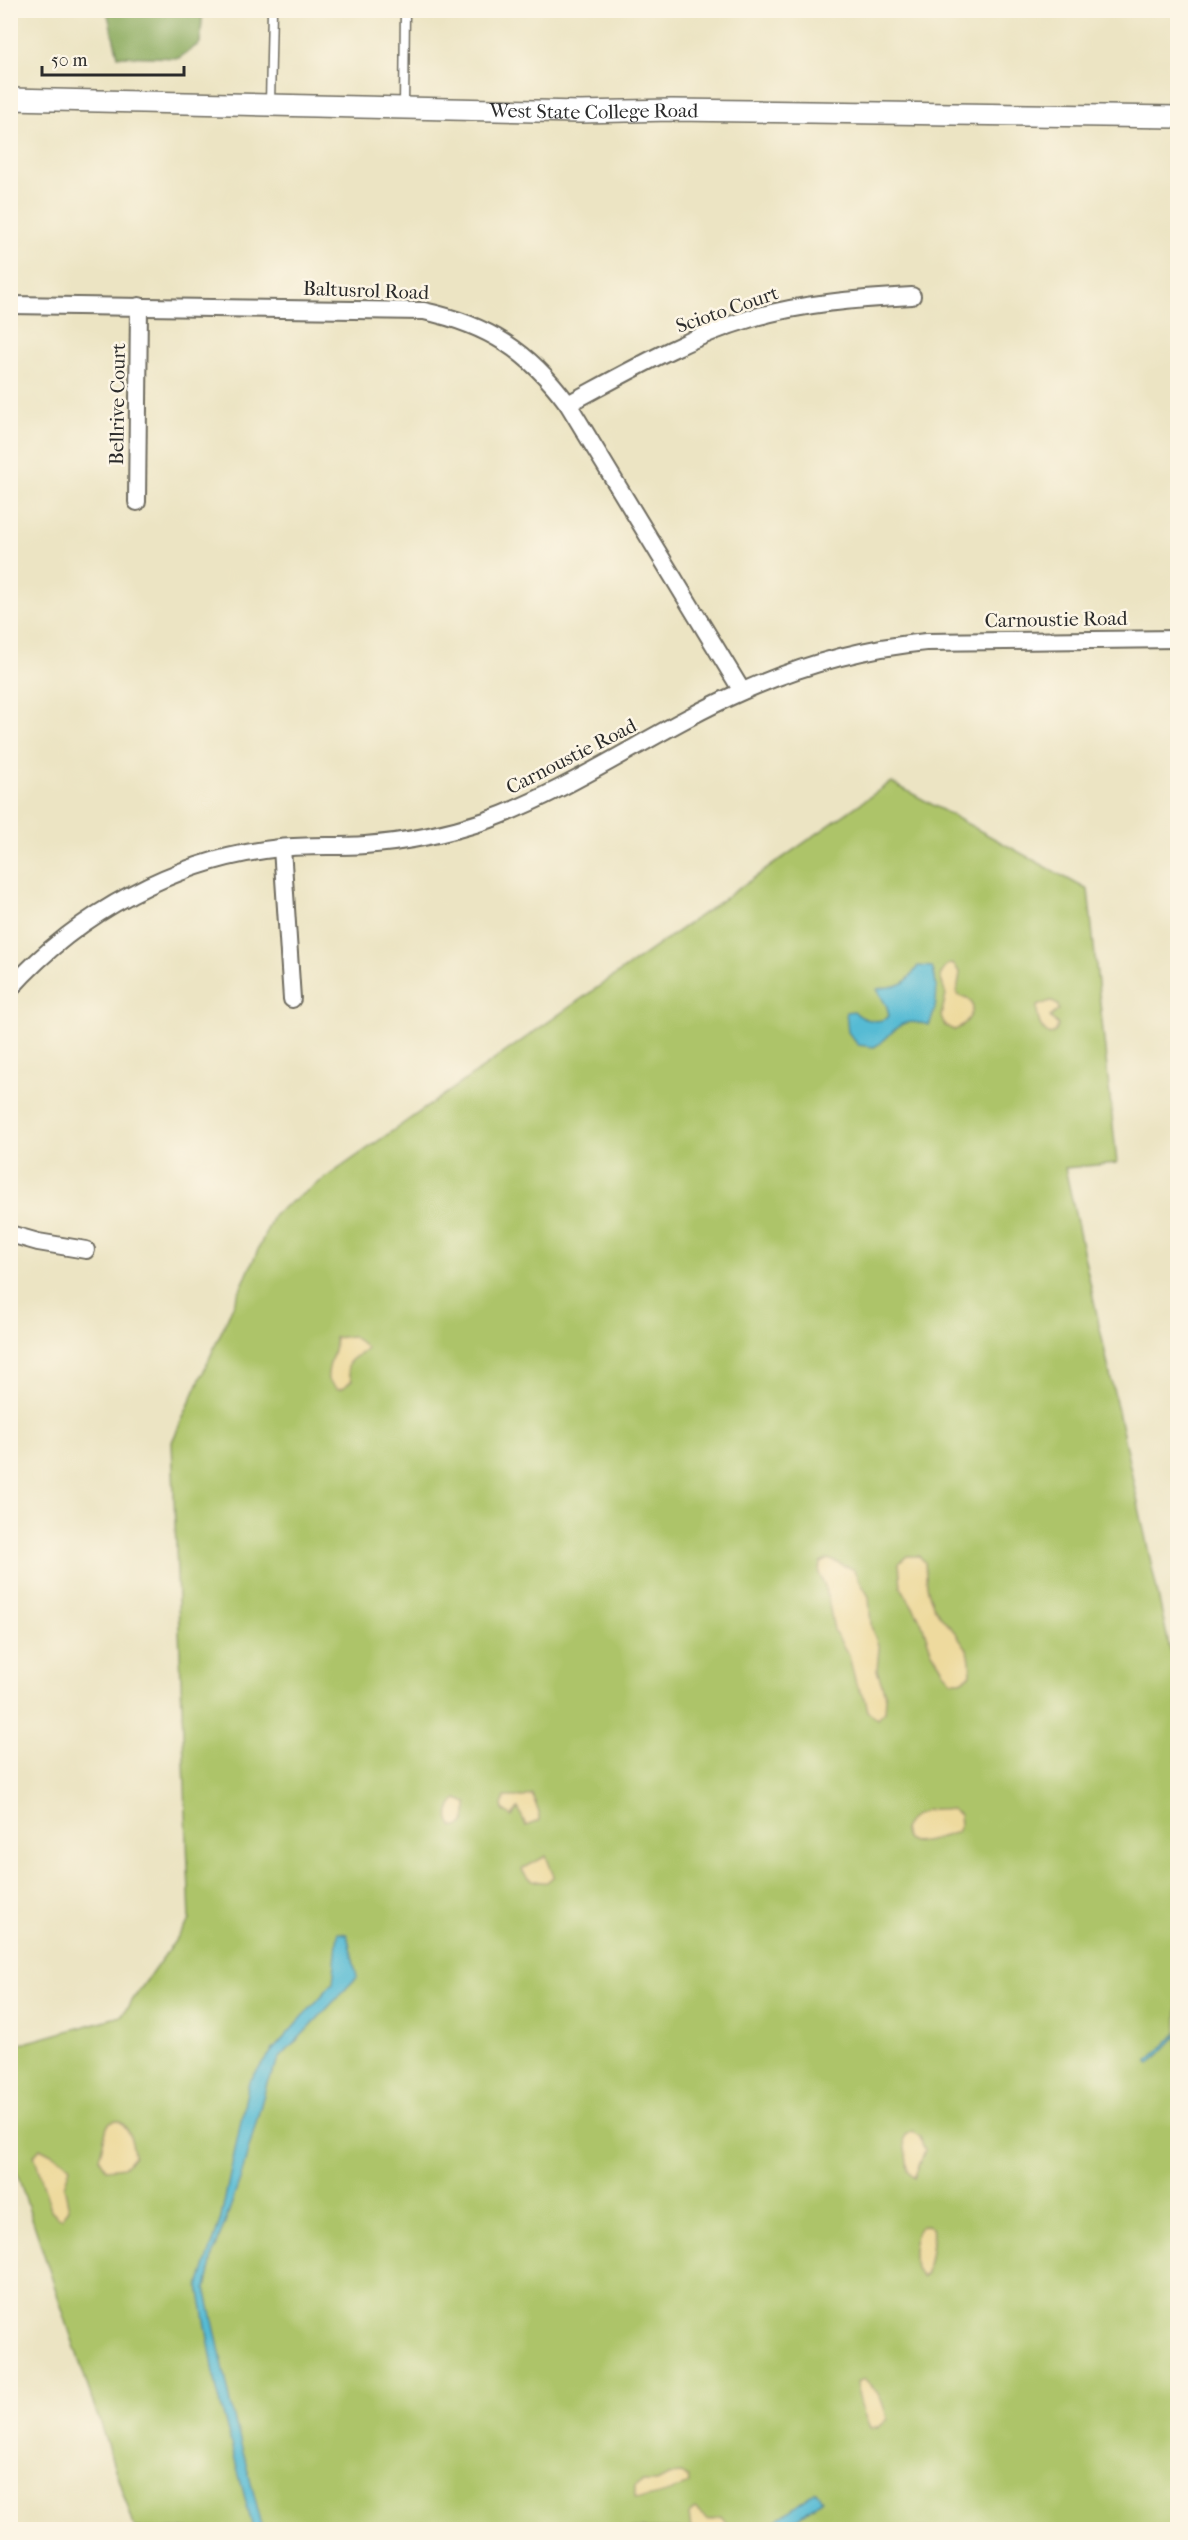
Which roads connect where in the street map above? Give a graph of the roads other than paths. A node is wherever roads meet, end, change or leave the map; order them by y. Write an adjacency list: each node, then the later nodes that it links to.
1 (272, 10): 4 (lane)
2 (405, 10): 5 (lane)
3 (10, 99): 4 (street, West State College Road)
4 (270, 104): 5 (street, West State College Road)
5 (404, 106): 6 (street, West State College Road)
6 (1178, 117)
7 (912, 296): 10 (street, Scioto Court)
8 (10, 305): 9 (street, Baltusrol Road)
9 (139, 306): 10 (street, Baltusrol Road); 11 (street, Bellrive Court)
10 (568, 404): 13 (street, Baltusrol Road)
11 (137, 502)
12 (1178, 639): 13 (street, Carnoustie Road)
13 (742, 691): 14 (street, Carnoustie Road)
14 (282, 848): 15 (street, Carnoustie Road); 16 (street)
15 (10, 988)
16 (292, 999)
17 (10, 1234): 18 (street)
18 (86, 1250)

